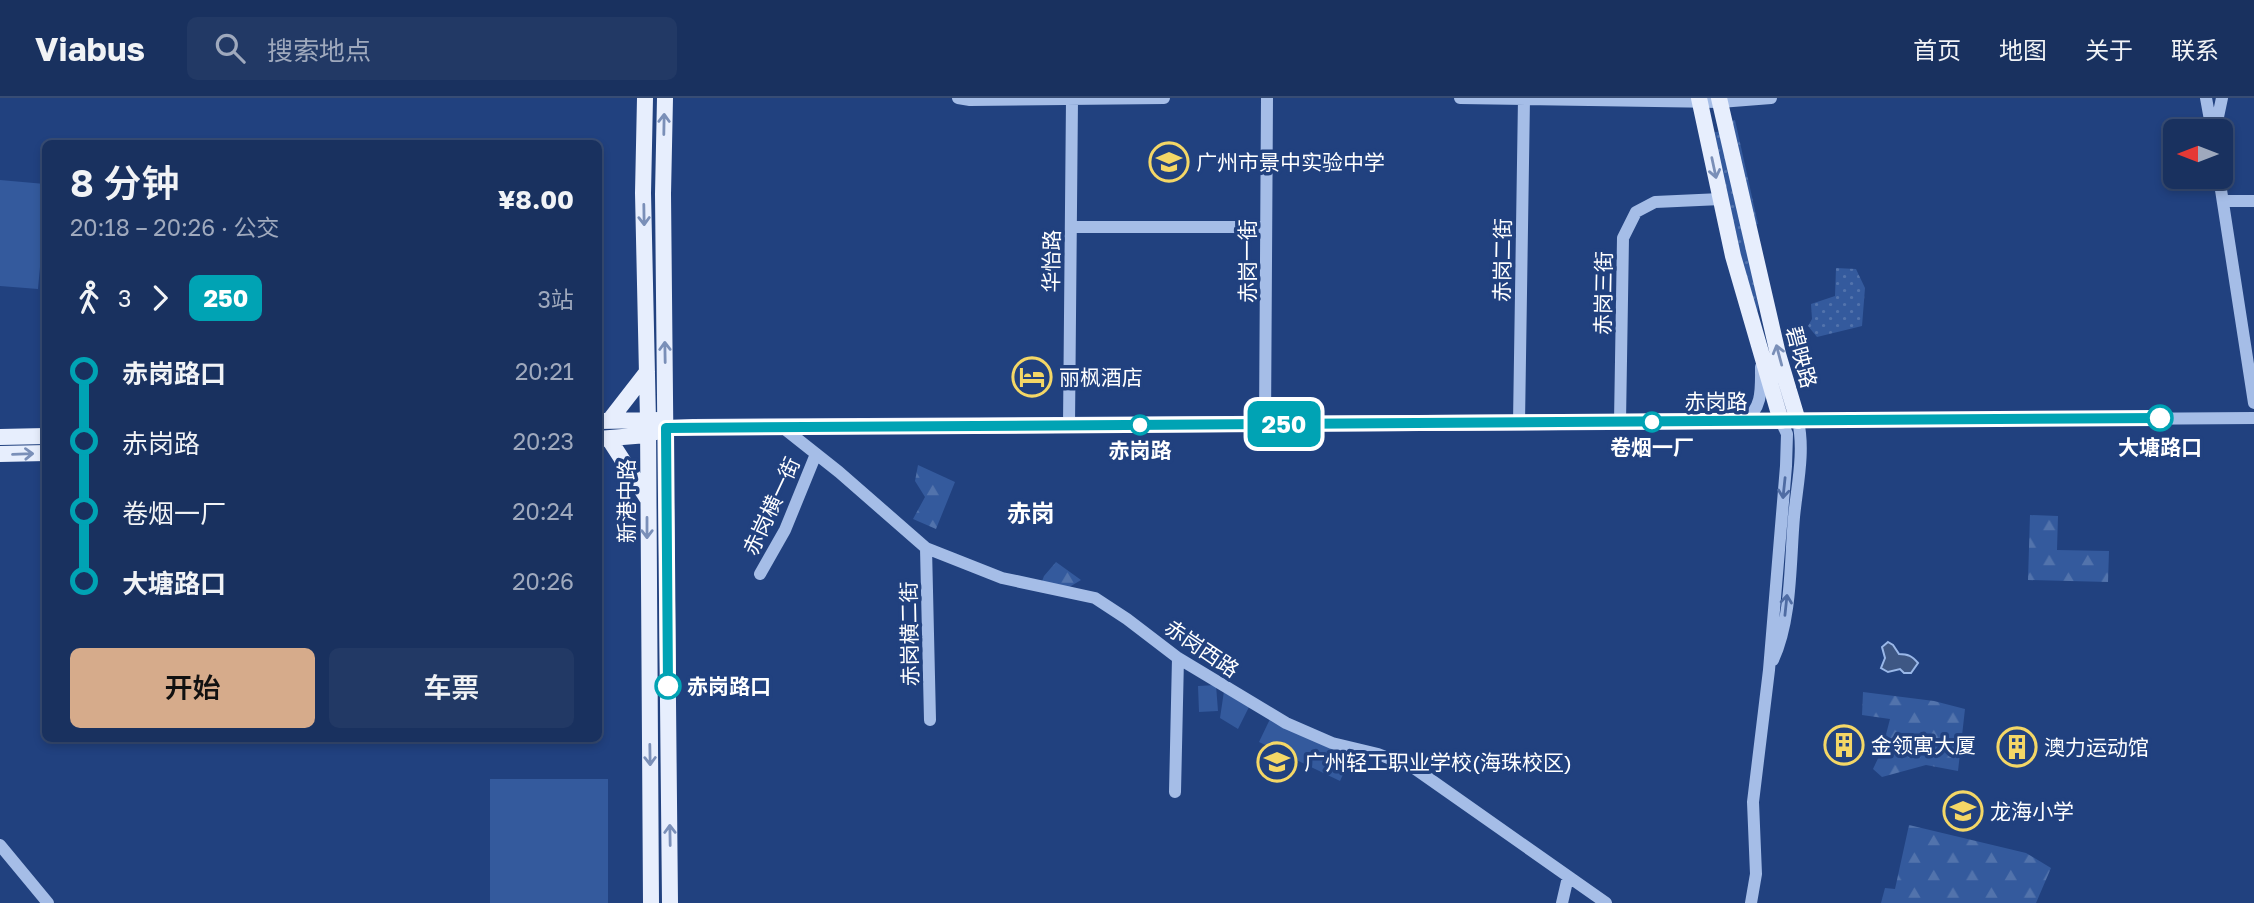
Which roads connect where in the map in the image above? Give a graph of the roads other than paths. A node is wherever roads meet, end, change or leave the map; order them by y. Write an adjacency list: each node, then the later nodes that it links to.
1 (645, 98): 23 (main road, 新港中路, one-way to 23)
2 (665, 98): 32 (main road, 新港中路, one-way to 2)
3 (958, 98): 11 (street)
4 (1164, 98): 11 (street)
5 (1266, 98): 21 (street, 赤岗一街)
6 (1460, 98): 7 (street)
7 (1524, 98): 12 (street); 31 (street, 赤岗二街)
8 (1771, 98): 13 (street)
9 (2206, 98): 14 (street)
10 (2222, 98): 15 (street)
11 (1072, 99): 20 (street, 华怡路)
12 (1699, 100): 13 (street); 17 (main road, 碧映路, one-way to 17)
13 (1719, 100): 29 (main road, 碧映路, one-way to 13)
14 (2210, 119)
15 (2216, 119)
16 (2220, 189): 18 (street)
17 (1721, 199): 22 (main road, 碧映路); 30 (street, 赤岗三街)
18 (2222, 201): 19 (street); 24 (street)
19 (2254, 201)
20 (1071, 227): 21 (street); 35 (street, 华怡路)
21 (1266, 228): 33 (street, 赤岗一街)
22 (1761, 352): 27 (street); 28 (main road, 碧映路)
23 (647, 372): 26 (main road); 37 (main road, 新港中路)
24 (2254, 403)
25 (2254, 418): 29 (street, 赤岗路)
26 (603, 421): 37 (main road)
27 (1744, 421): 28 (main road, 赤岗路); 30 (main road, 赤岗路)
28 (1781, 421): 29 (street, 赤岗路); 48 (street, 碧映路, one-way to 48)
29 (1798, 421): 48 (street, 碧映路, one-way to 29)
30 (1620, 422): 31 (main road, 赤岗路)
31 (1519, 423): 33 (main road, 赤岗路)
32 (666, 424): 34 (main road, 赤岗路); 36 (main road, 赤岗路); 37 (main road, 赤岗路); 57 (main road, 新港中路, one-way to 32)
33 (1265, 424): 35 (main road, 赤岗路)
34 (885, 425): 35 (main road, 赤岗路); 36 (main road, 赤岗路)
35 (1069, 425)
36 (781, 426): 43 (street, 赤岗西路)
37 (647, 428): 40 (main road); 44 (main road, 新港中路)
38 (42, 436): 39 (main road)
39 (0, 437)
40 (604, 439): 44 (main road)
41 (42, 453): 42 (main road, one-way to 41)
42 (0, 454)
43 (816, 454): 45 (street, 赤岗西路); 46 (street, 赤岗横一街)
44 (647, 498): 56 (main road, 新港中路, one-way to 56)
45 (926, 548): 47 (street, 赤岗西路); 49 (street, 赤岗横二街)
46 (760, 573)
47 (1178, 658): 50 (street); 53 (street, 赤岗西路)
48 (1769, 670): 60 (street, 碧映路)
49 (930, 720)
50 (1175, 792)
51 (0, 845): 55 (street)
52 (0, 859): 54 (street)
53 (1568, 877): 58 (street); 59 (street, 赤岗西路)
54 (37, 903)
55 (48, 903)
56 (651, 903)
57 (670, 903)
58 (1562, 903)
59 (1606, 903)
60 (1751, 903)

